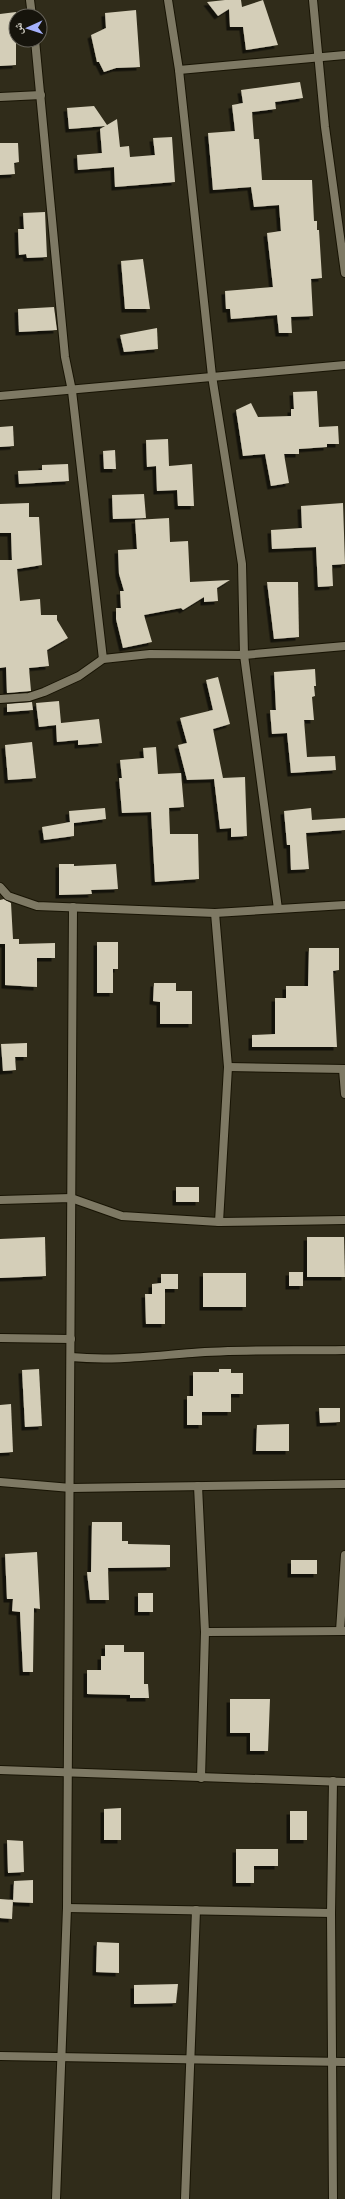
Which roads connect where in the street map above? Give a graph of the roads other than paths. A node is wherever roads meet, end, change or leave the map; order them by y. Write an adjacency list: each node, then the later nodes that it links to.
1 (168, 0): 6 (street)
2 (314, 0): 5 (street)
3 (36, 48): 7 (street)
4 (345, 55): 5 (street)
5 (319, 57): 6 (street); 9 (street)
6 (179, 70): 11 (street)
7 (41, 94): 8 (street); 12 (street)
8 (0, 97)
9 (345, 273)
10 (345, 365): 11 (street)
11 (212, 376): 12 (street); 15 (street)
12 (72, 391): 13 (street); 16 (street)
13 (0, 396)
14 (345, 646): 15 (street)
15 (244, 655): 16 (street); 21 (street)
16 (103, 659): 17 (street)
17 (0, 699)
18 (0, 887): 20 (street)
19 (345, 905): 21 (street)
20 (73, 908): 22 (street); 26 (street)
21 (278, 909): 22 (street)
22 (215, 913): 23 (street)
23 (228, 1067): 24 (street); 29 (street)
24 (344, 1069): 25 (street)
25 (345, 1094)
26 (71, 1198): 27 (street); 29 (street); 31 (street)
27 (0, 1200)
28 (345, 1220): 29 (street)
29 (218, 1222)
30 (0, 1338): 31 (street)
31 (71, 1339): 33 (street)
32 (345, 1350): 33 (street)
33 (70, 1357): 37 (street)
34 (0, 1482): 37 (street)
35 (345, 1484): 36 (street)
36 (198, 1486): 37 (street); 40 (street)
37 (71, 1488): 42 (street)
38 (345, 1555): 39 (street)
39 (342, 1631): 40 (street)
40 (205, 1632): 43 (street)
41 (0, 1770): 42 (street)
42 (68, 1774): 43 (street); 46 (street)
43 (201, 1778): 44 (street)
44 (333, 1782): 45 (street); 48 (street)
45 (345, 1782)
46 (67, 1908): 47 (street); 50 (street)
47 (196, 1910): 48 (street); 51 (street)
48 (332, 1913): 52 (street)
49 (0, 2056): 50 (street)
50 (62, 2058): 51 (street); 54 (street)
51 (190, 2060): 52 (street); 55 (street)
52 (333, 2062): 53 (street); 56 (street)
53 (345, 2062)
54 (56, 2199)
55 (185, 2199)
56 (332, 2199)

